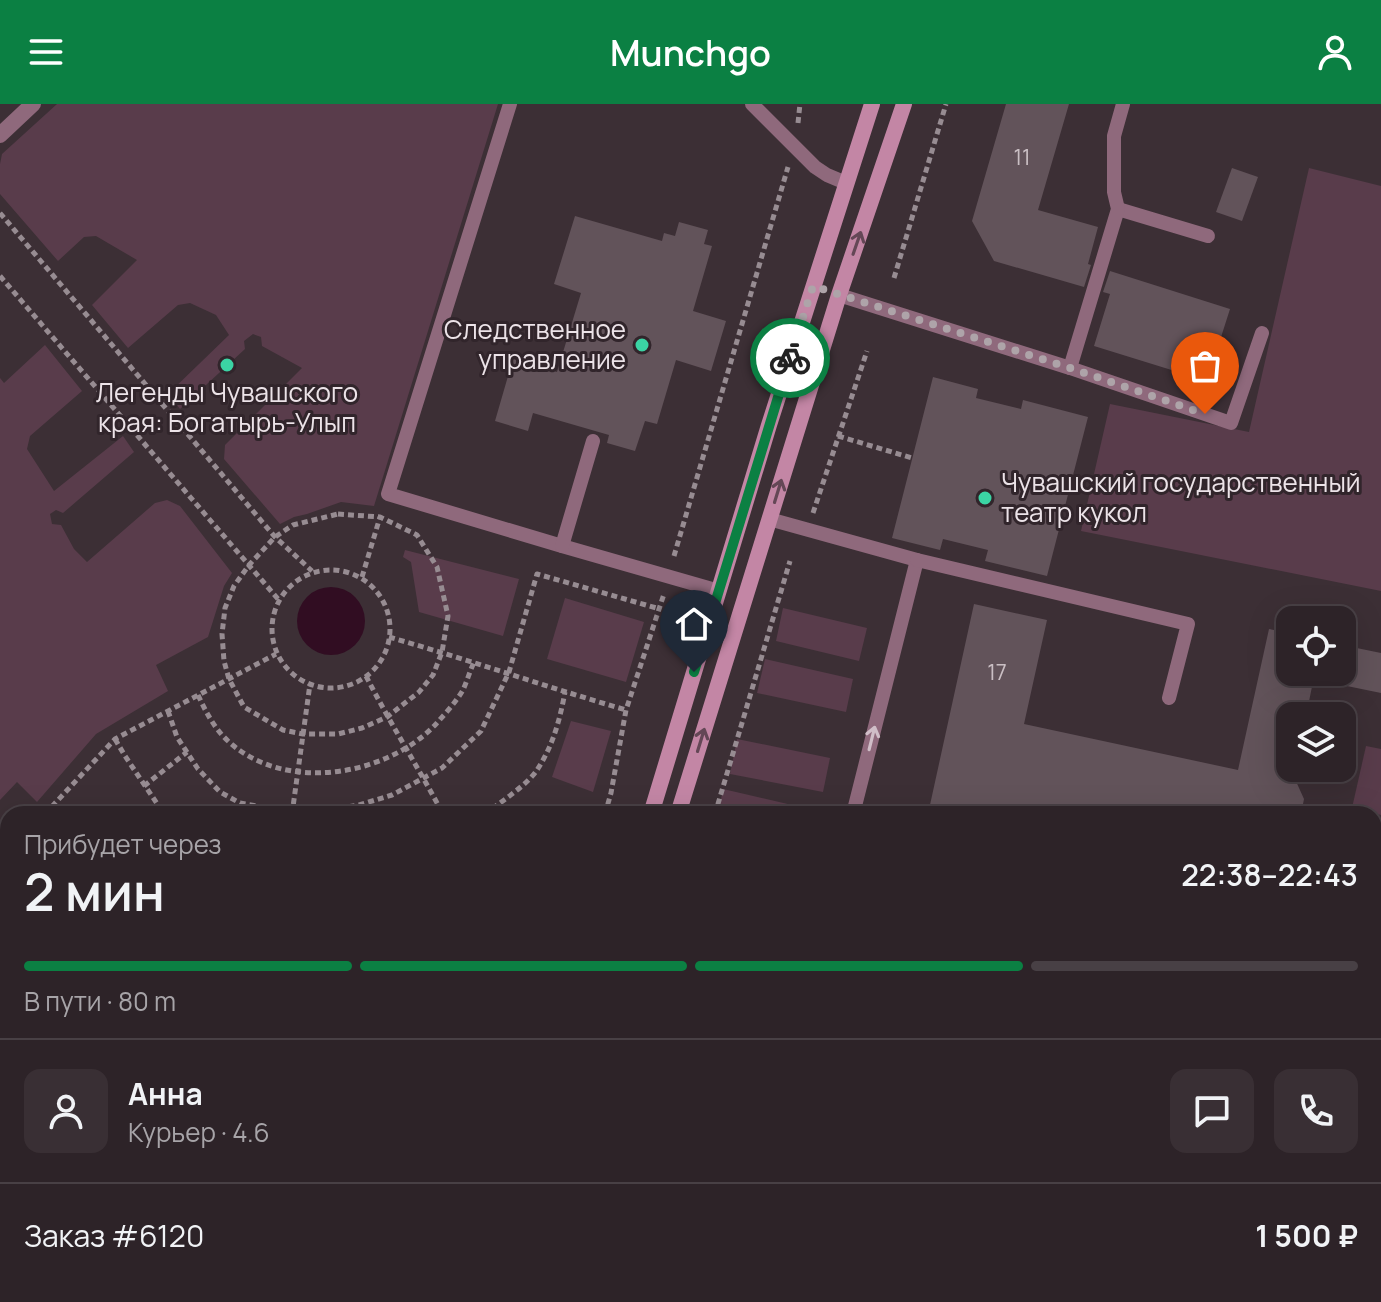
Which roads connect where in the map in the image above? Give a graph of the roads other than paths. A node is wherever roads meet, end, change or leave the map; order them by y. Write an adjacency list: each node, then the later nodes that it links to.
1 (33, 104): 7 (street)
2 (510, 104): 18 (lane)
3 (752, 104): 8 (lane)
4 (872, 104): 8 (main road)
5 (904, 104): 9 (main road)
6 (1123, 104): 10 (lane)
7 (0, 135)
8 (846, 183): 9 (main road); 12 (main road)
9 (874, 195): 13 (main road, one-way to 9)
10 (1118, 209): 11 (lane); 15 (lane)
11 (1208, 236)
12 (813, 286): 13 (main road); 20 (main road)
13 (839, 295): 15 (lane); 17 (main road, one-way to 13)
14 (1262, 333): 15 (lane)
15 (1070, 368)
16 (593, 441): 18 (lane)
17 (769, 519): 19 (lane); 21 (main road)
18 (562, 546): 20 (lane)
19 (917, 560): 22 (lane); 25 (lane, one-way to 19)
20 (719, 591): 21 (main road); 23 (main road)
21 (746, 599): 24 (main road, one-way to 21)
22 (1169, 698)
23 (653, 806)
24 (681, 806)
25 (855, 806)

